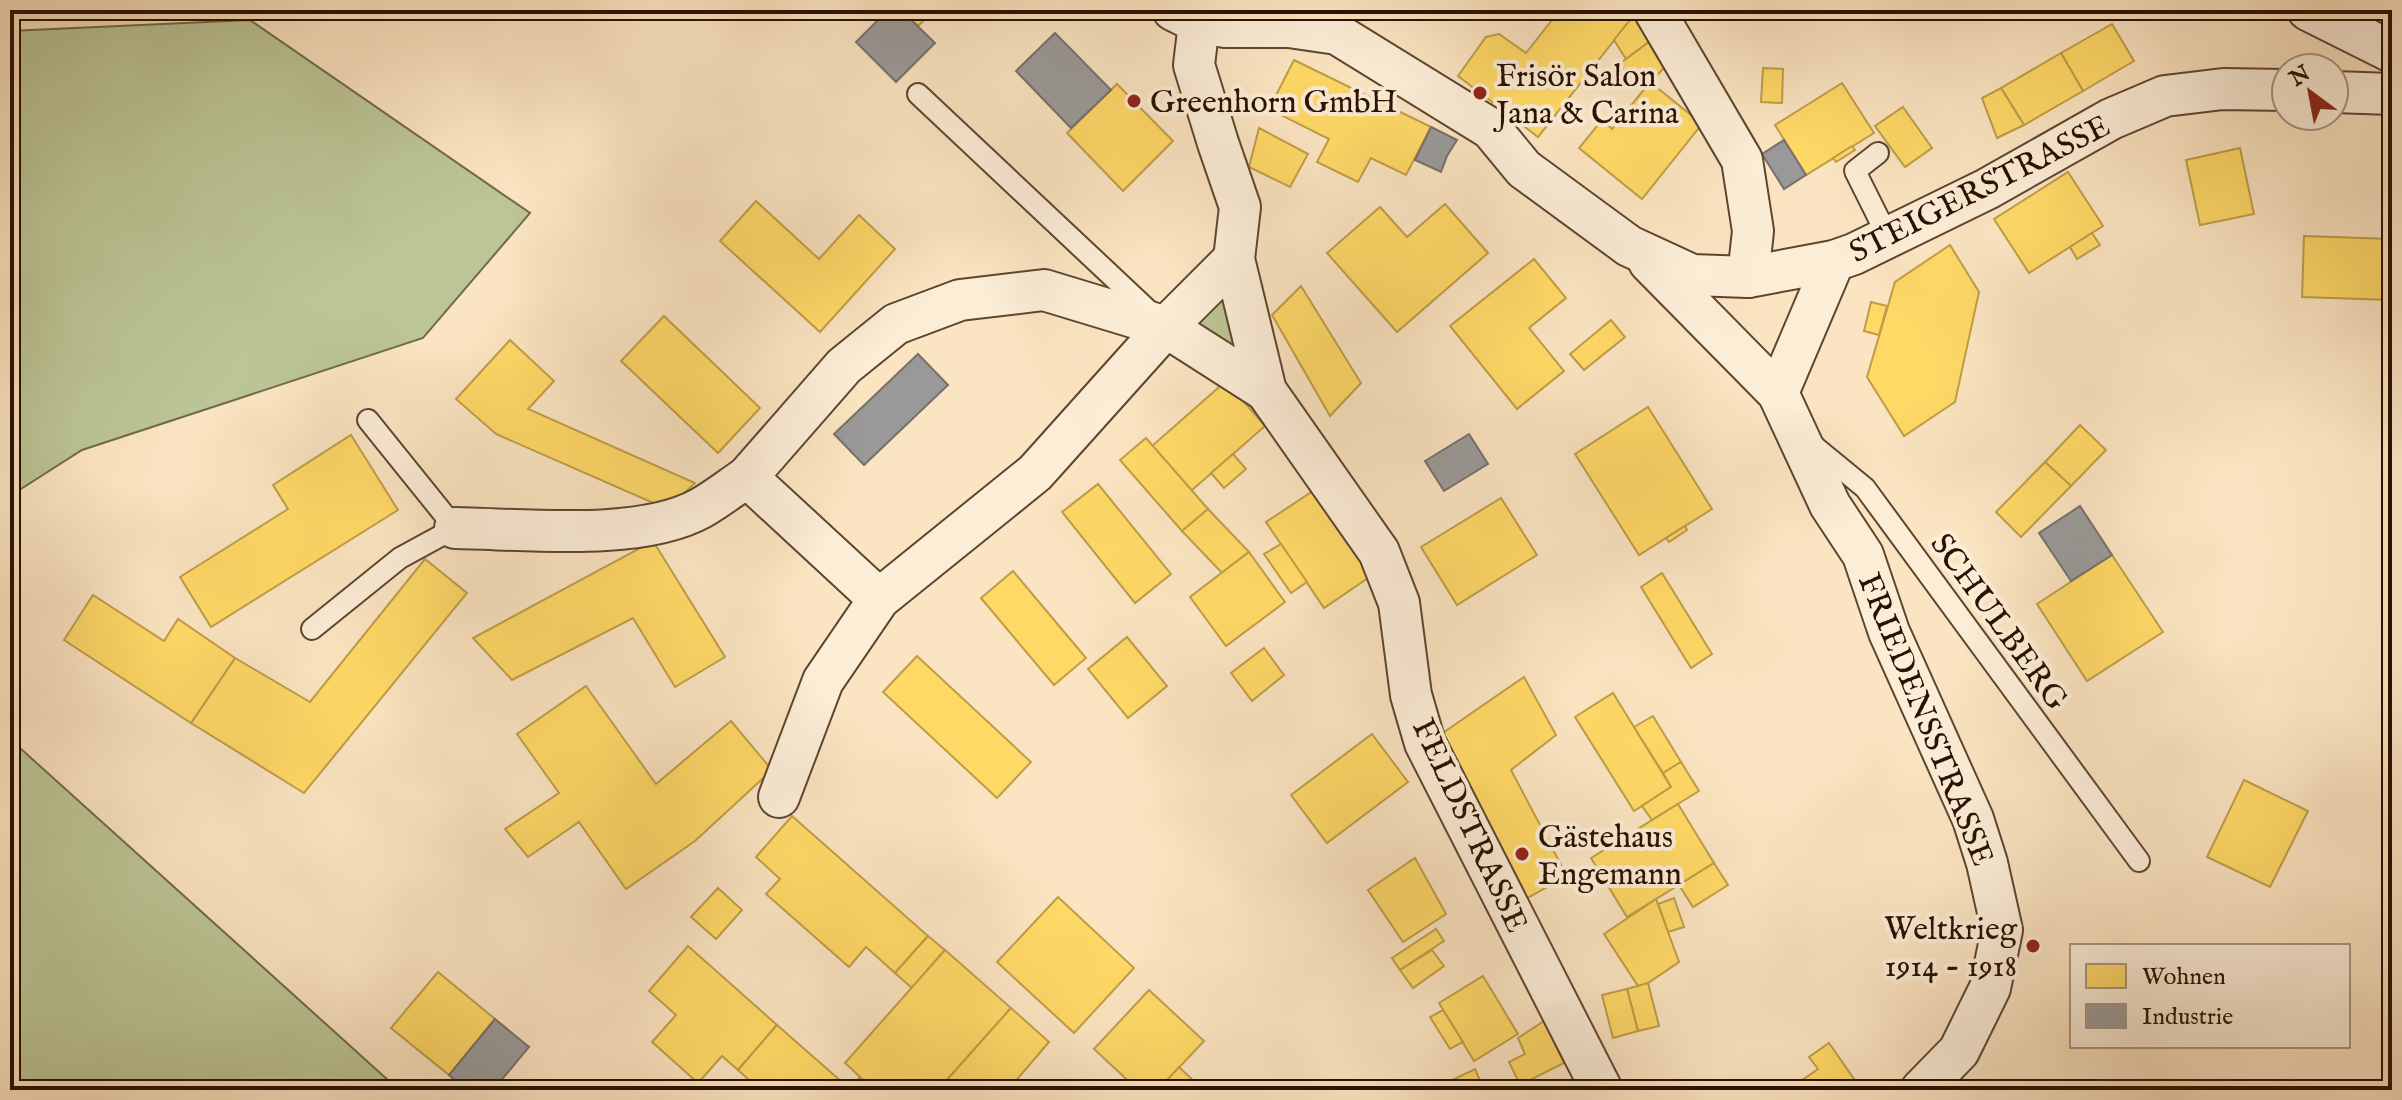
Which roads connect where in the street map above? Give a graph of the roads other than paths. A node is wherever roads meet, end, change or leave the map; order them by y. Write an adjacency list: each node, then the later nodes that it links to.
1 (1654, 10): 14 (street)
2 (2308, 10): 4 (street)
3 (1186, 16): 11 (street, STEIGERSTRASSE); 12 (street, FELDSTRASSE)
4 (2392, 52)
5 (2270, 90): 10 (street, STEIGERSTRASSE)
6 (2350, 93): 8 (street)
7 (918, 94): 15 (lane)
8 (2392, 94)
9 (1878, 153): 10 (lane)
10 (1888, 237): 13 (street, STEIGERSTRASSE)
11 (1638, 251): 14 (street, STEIGERSTRASSE); 17 (street, FRIEDENSSTRASSE)
12 (1234, 259): 15 (street); 16 (street, FELDSTRASSE)
13 (1834, 261): 14 (street, STEIGERSTRASSE); 17 (street)
14 (1748, 277)
15 (1166, 327): 16 (street, FELDSTRASSE); 20 (street, FELDSTRASSE); 22 (street)
16 (1266, 391): 26 (street, FELDSTRASSE)
17 (1778, 393): 19 (street, FRIEDENSSTRASSE)
18 (368, 420): 21 (lane)
19 (1796, 432): 25 (lane, SCHULBERG); 27 (street, FRIEDENSSTRASSE)
20 (747, 477): 21 (street, FELDSTRASSE); 22 (street)
21 (455, 528): 23 (lane)
22 (879, 599): 24 (street)
23 (312, 629)
24 (779, 797)
25 (2139, 861)
26 (1602, 1090)
27 (1921, 1090)

